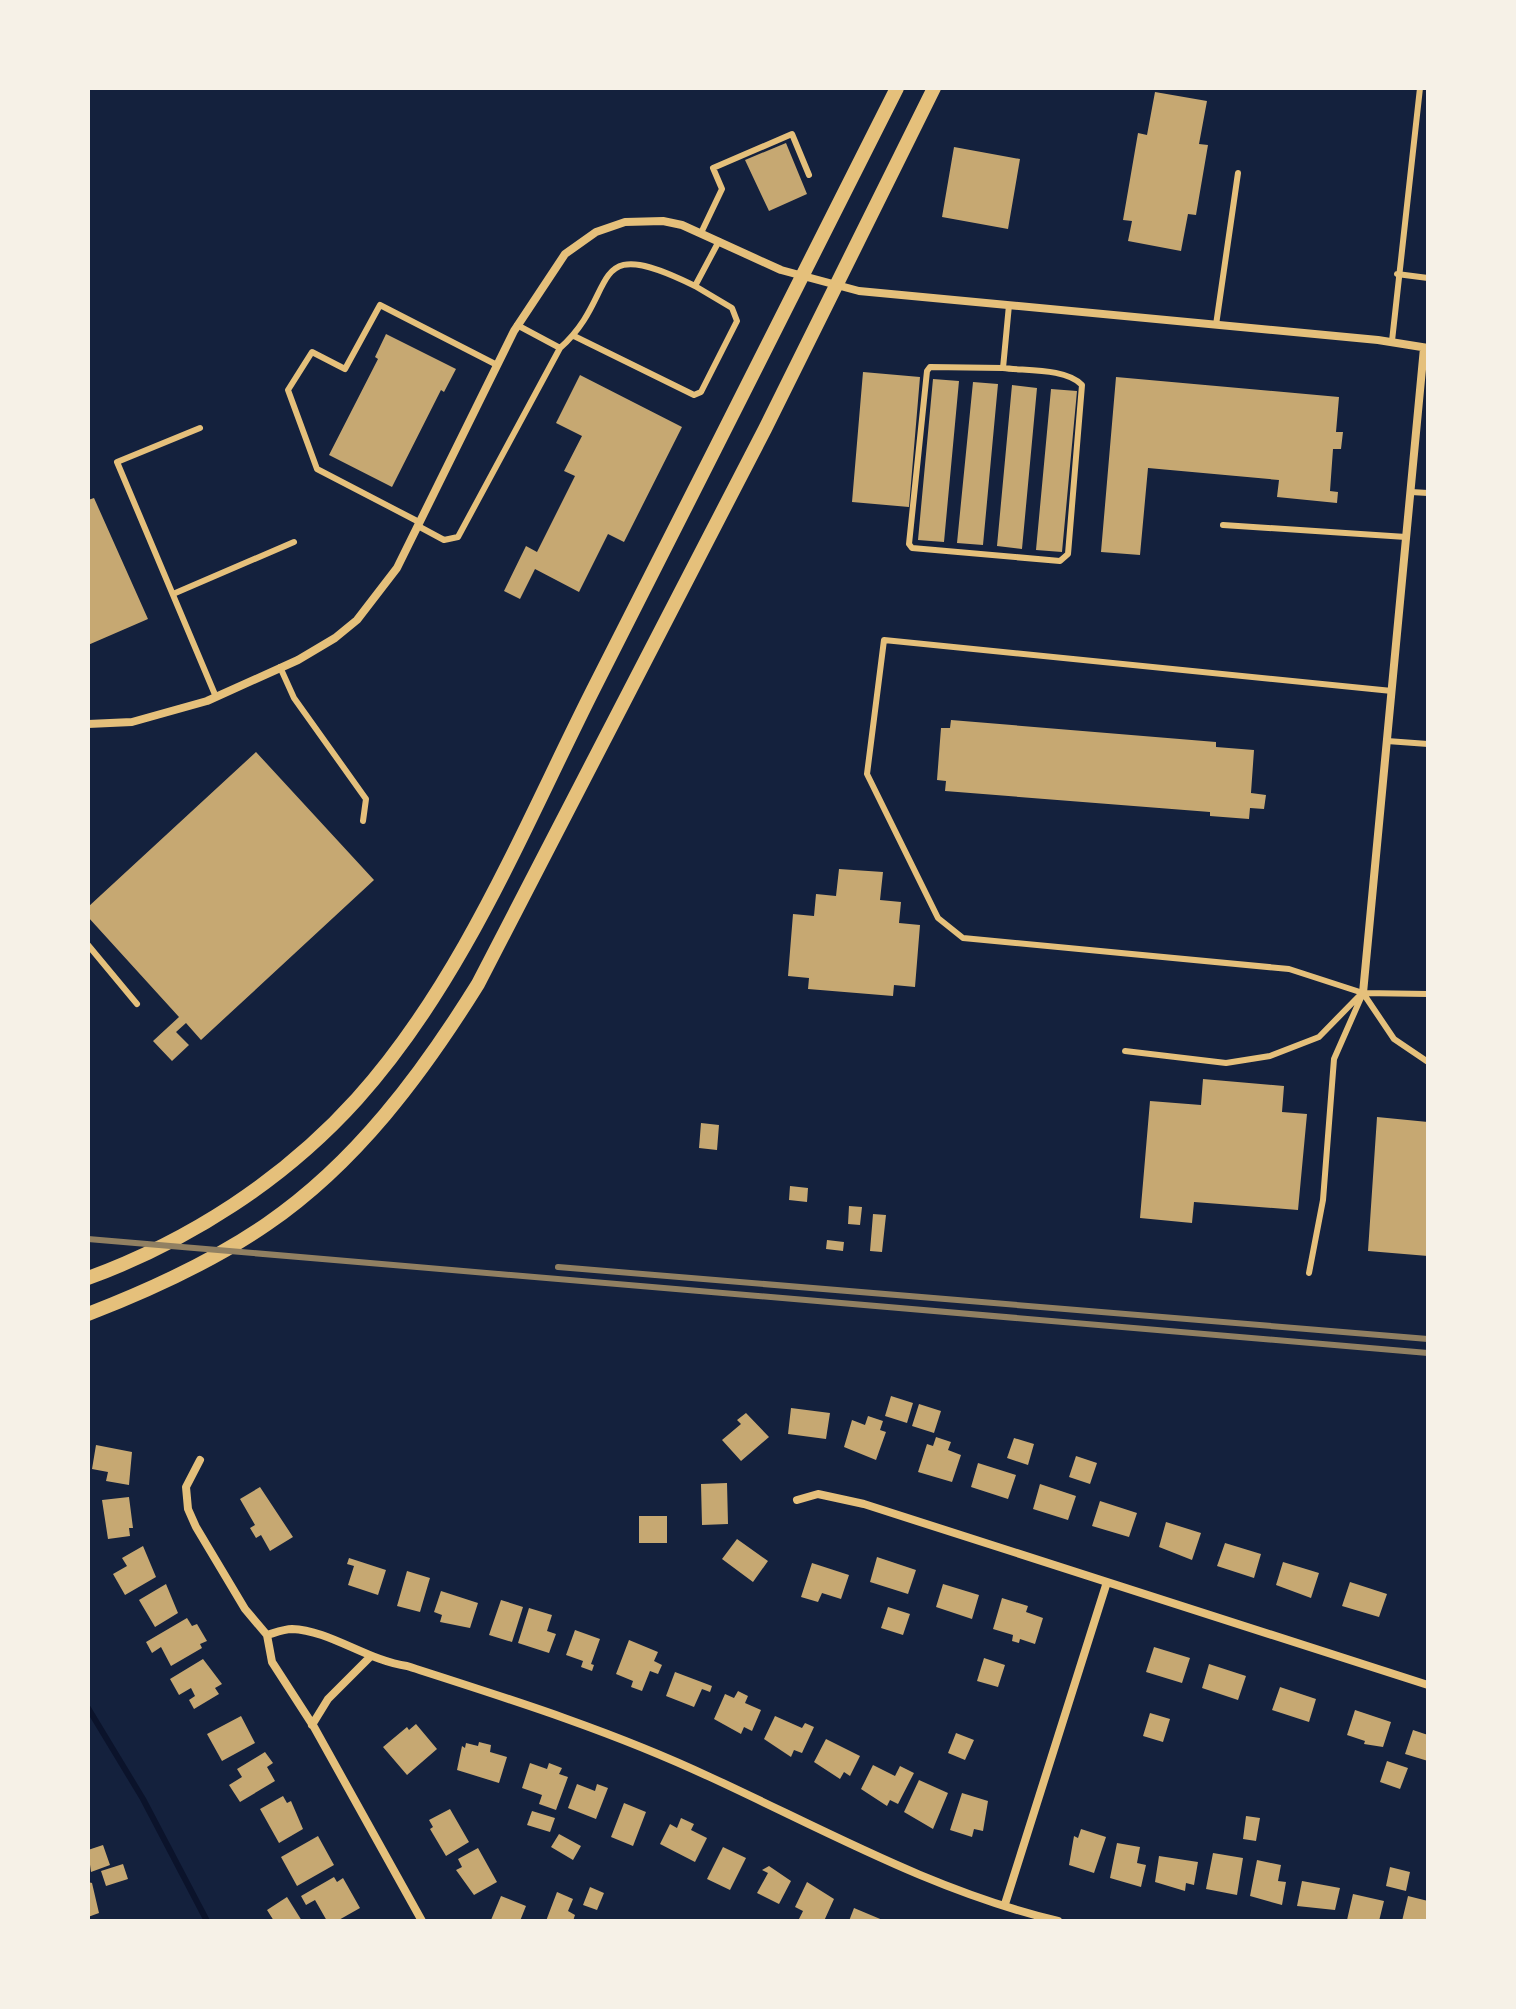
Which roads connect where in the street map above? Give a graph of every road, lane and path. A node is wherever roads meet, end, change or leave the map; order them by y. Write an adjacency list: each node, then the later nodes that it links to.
1 (897, 88): 9 (street)
2 (934, 88): 12 (street)
3 (1420, 88): 8 (lane)
4 (1238, 173): 15 (lane)
5 (809, 175): 6 (lane)
6 (701, 233): 7 (street); 14 (street)
7 (719, 241): 9 (street); 11 (lane)
8 (1397, 274): 10 (lane); 17 (lane)
9 (805, 277): 12 (street); 44 (street)
10 (1428, 278)
11 (695, 286): 16 (lane); 16 (lane)
12 (837, 287): 13 (street); 45 (street)
13 (1009, 305): 15 (street); 21 (lane)
14 (517, 325): 18 (lane); 20 (street)
15 (1216, 325): 17 (street)
16 (574, 336): 18 (lane)
17 (1392, 341): 19 (street)
18 (560, 348): 25 (lane)
19 (1426, 348): 23 (street)
20 (497, 365): 25 (street); 25 (lane)
21 (1003, 368): 21 (lane)
22 (200, 428): 29 (lane)
23 (1411, 492): 24 (lane); 27 (street)
24 (1428, 493)
25 (418, 524): 30 (street)
26 (1223, 525): 27 (lane)
27 (1406, 537): 31 (street)
28 (294, 542): 29 (lane)
29 (173, 594): 32 (lane)
30 (280, 667): 32 (street); 36 (lane)
31 (1392, 691): 34 (street); 38 (lane)
32 (216, 697): 33 (street)
33 (88, 724)
34 (1387, 741): 35 (lane); 38 (street)
35 (1428, 744)
36 (363, 821)
37 (88, 945): 40 (lane)
38 (1363, 993): 39 (lane); 41 (lane); 42 (lane); 43 (lane)
39 (1428, 994)
40 (137, 1004)
41 (1125, 1051)
42 (1428, 1062)
43 (1309, 1273)
44 (88, 1278)
45 (88, 1314)
46 (200, 1460): 49 (street)
47 (797, 1500): 48 (street)
48 (1107, 1582): 51 (street); 53 (street)
49 (267, 1635): 50 (street); 52 (street)
50 (370, 1657): 52 (street); 53 (street)
51 (1428, 1685)
52 (312, 1725): 54 (street)
53 (1005, 1904): 55 (street)
54 (422, 1921)
55 (1058, 1921)

